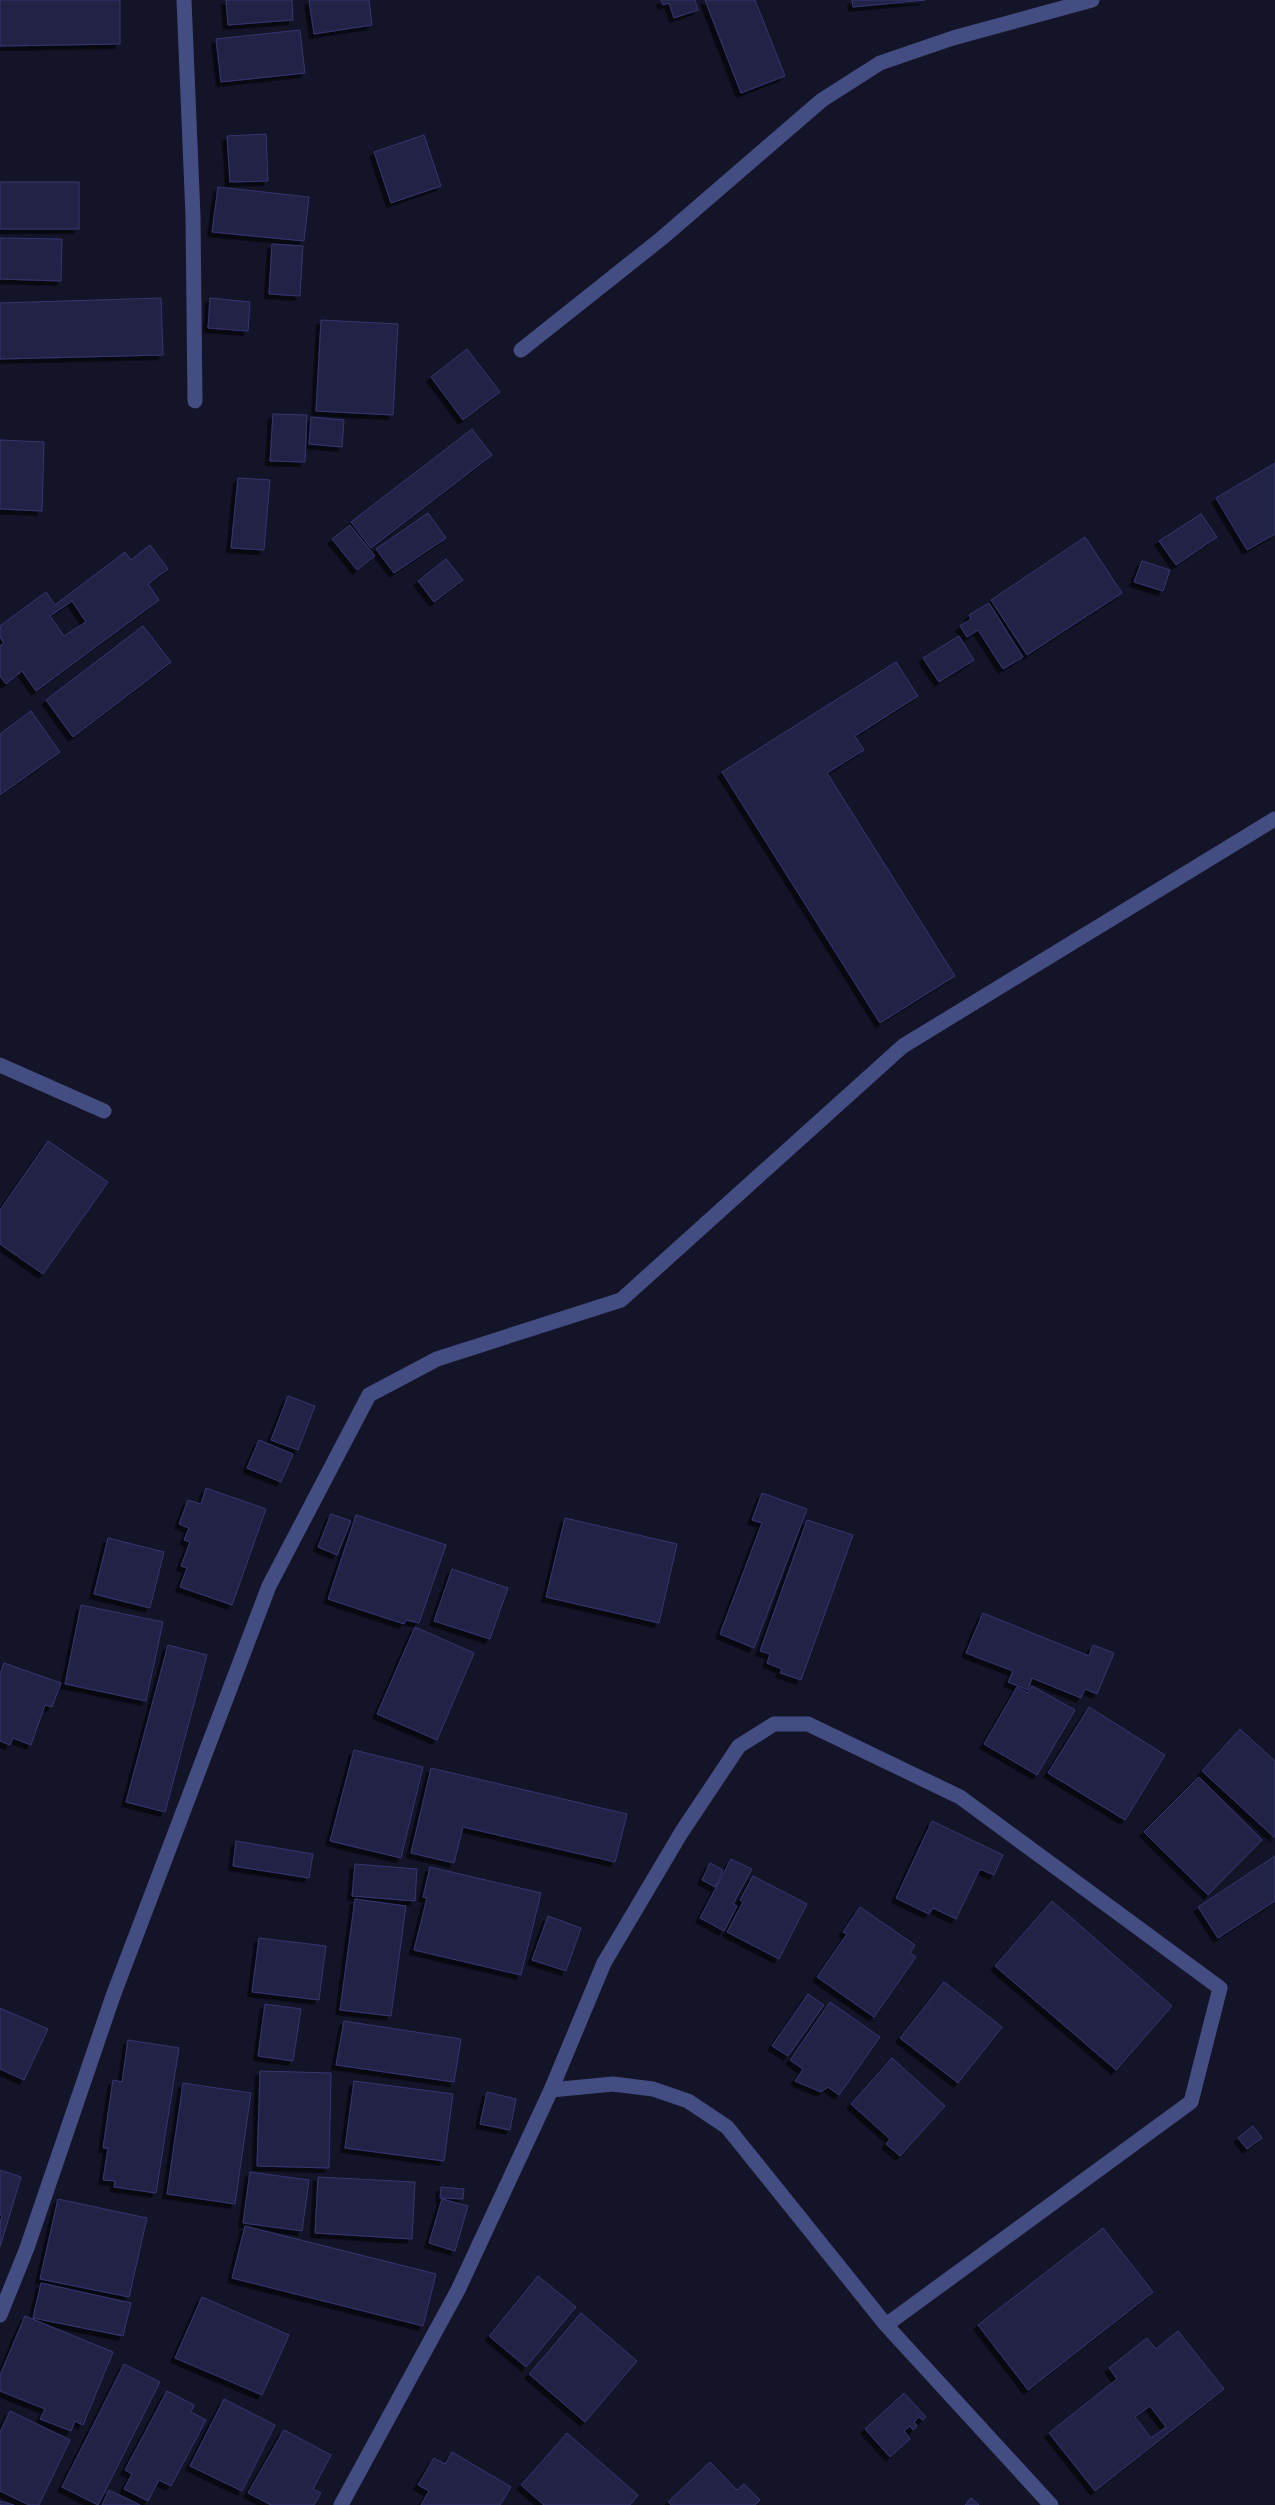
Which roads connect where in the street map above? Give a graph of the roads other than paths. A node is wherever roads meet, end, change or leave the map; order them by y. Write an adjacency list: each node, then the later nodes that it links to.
1 (184, 0): 4 (street)
2 (1092, 0): 3 (street)
3 (521, 350)
4 (195, 401)
5 (1275, 819): 9 (street)
6 (0, 1065): 7 (street)
7 (104, 1111)
8 (552, 2090): 10 (street); 10 (street); 11 (street)
9 (0, 2315)
10 (886, 2325): 12 (street)
11 (341, 2505)
12 (1051, 2505)

